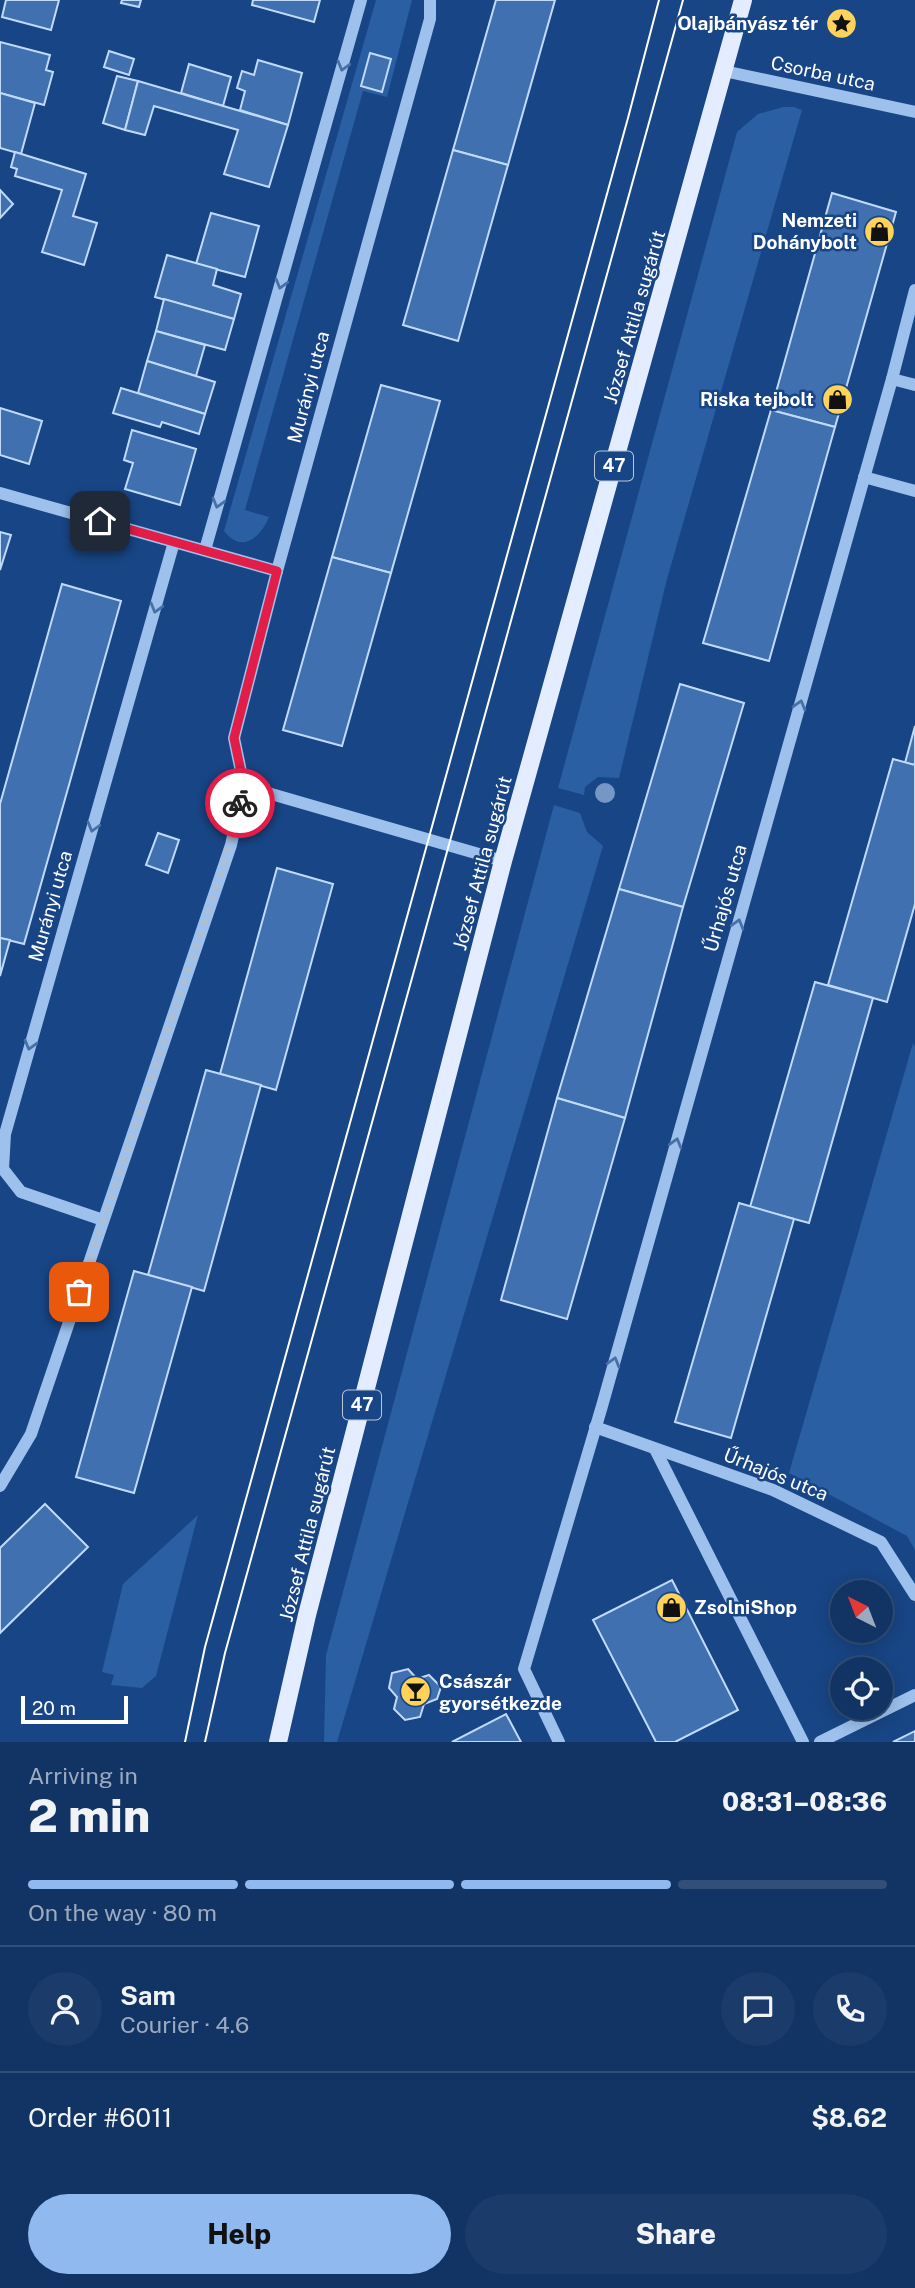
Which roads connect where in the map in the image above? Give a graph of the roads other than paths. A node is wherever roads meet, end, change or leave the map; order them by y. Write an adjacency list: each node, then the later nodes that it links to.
1 (362, 0): 13 (street, one-way to 13)
2 (430, 0): 14 (street, Murányi utca)
3 (743, 0): 4 (main road, József Attila sugárút / 47)
4 (724, 71): 5 (street, Csorba utca); 16 (main road, József Attila sugárút / 47)
5 (915, 112)
6 (915, 289): 7 (street, Űrhajós utca)
7 (892, 379): 8 (street); 9 (street, Űrhajós utca)
8 (915, 385)
9 (864, 477): 10 (street); 18 (street, Űrhajós utca, one-way to 9)
10 (915, 491)
11 (0, 493): 12 (street)
12 (174, 542): 13 (street); 17 (street, Murányi utca, one-way to 17)
13 (205, 550): 14 (street)
14 (277, 571): 15 (street, Murányi utca)
15 (244, 786): 16 (street); 17 (street, Murányi utca)
16 (503, 861): 23 (main road, József Attila sugárút / 47)
17 (103, 1220): 20 (street, Murányi utca)
18 (596, 1427): 19 (street, Űrhajós utca); 24 (street, Űrhajós utca)
19 (655, 1449): 21 (street, Űrhajós utca); 25 (street)
20 (0, 1486)
21 (915, 1595)
22 (915, 1695): 26 (street)
23 (278, 1742)
24 (559, 1742)
25 (803, 1742)
26 (820, 1742)

